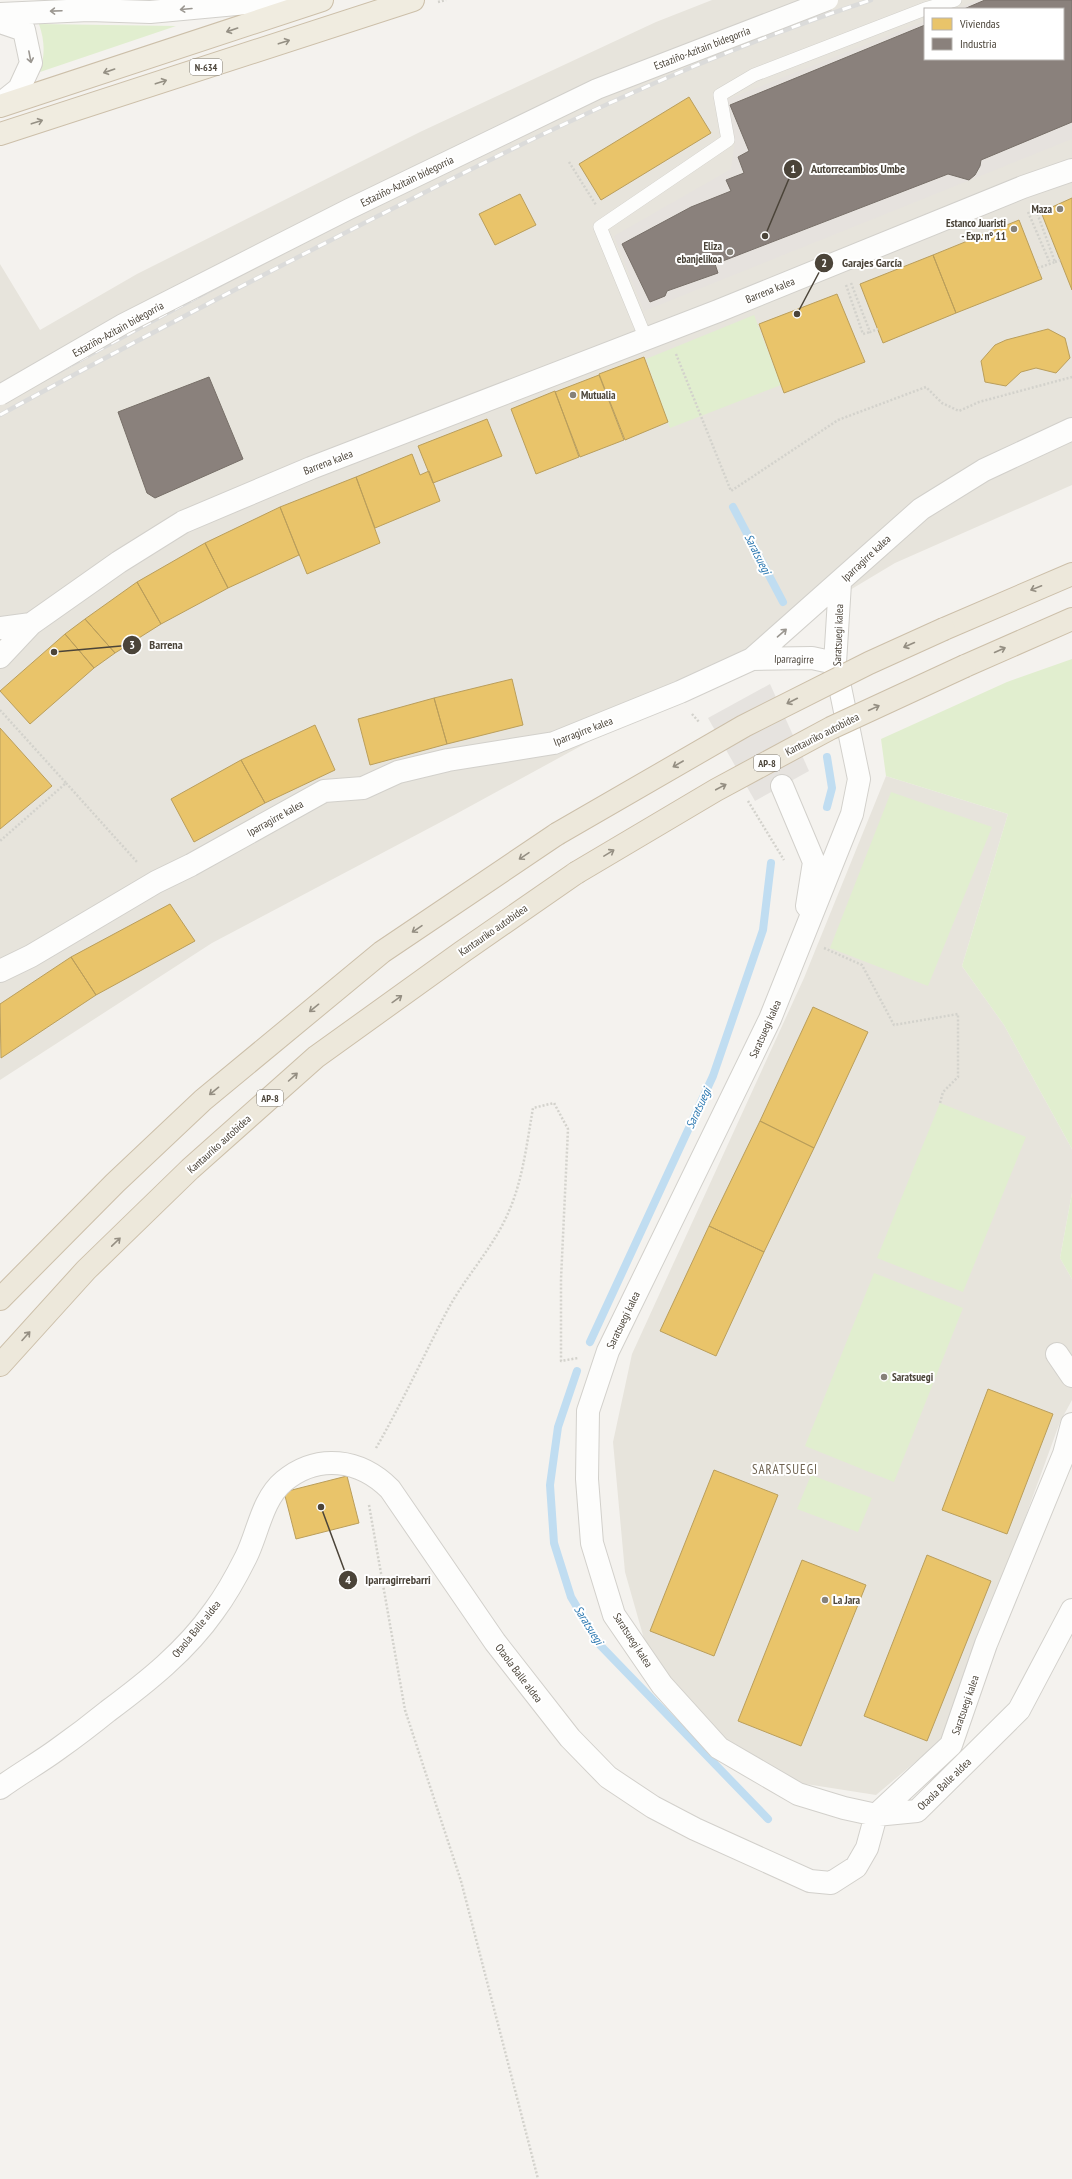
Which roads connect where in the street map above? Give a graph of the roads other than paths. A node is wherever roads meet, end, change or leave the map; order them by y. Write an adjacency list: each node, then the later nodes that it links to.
1 (281, 0): 8 (street, one-way to 8)
2 (322, 0): 10 (highway, N-634, one-way to 10)
3 (413, 0): 11 (highway, N-634, one-way to 3)
4 (828, 0): 14 (street, Estaziño-Azitain bidegorria, bridge)
5 (955, 0): 6 (lane)
6 (928, 8)
7 (924, 9): 13 (lane)
8 (0, 14)
9 (0, 22): 10 (street, one-way to 10)
10 (0, 105)
11 (0, 134)
12 (1072, 170): 13 (street, Barrena kalea)
13 (646, 339): 19 (street, Barrena kalea)
14 (0, 395)
15 (1072, 429): 17 (street, Iparragirre kalea)
16 (1072, 574): 29 (highway, one-way to 29, bridge)
17 (840, 583): 22 (street, Iparragirre kalea, one-way to 17); 23 (street, Saratsuegi kalea)
18 (1072, 619): 31 (highway, Kantauriko autobidea / AP-8, one-way to 18, bridge)
19 (31, 624): 20 (street); 21 (street, Barrena kalea)
20 (0, 628)
21 (0, 657)
22 (752, 659): 23 (street, Iparragirre); 26 (street, Iparragirre kalea)
23 (835, 663): 25 (street, Saratsuegi kalea)
24 (782, 786): 25 (street, Saratsuegi kalea)
25 (802, 939): 36 (street, Saratsuegi kalea)
26 (31, 956): 27 (street, Iparragirre kalea); 28 (street, Iparragirre kalea)
27 (0, 971)
28 (0, 978)
29 (0, 1299)
30 (1057, 1354): 32 (street)
31 (0, 1365)
32 (1072, 1376)
33 (1072, 1424): 36 (street, Saratsuegi kalea)
34 (1072, 1610): 36 (street, Otaola Balle aldea)
35 (0, 1788): 36 (street, Otaola Balle aldea)
36 (876, 1815)

